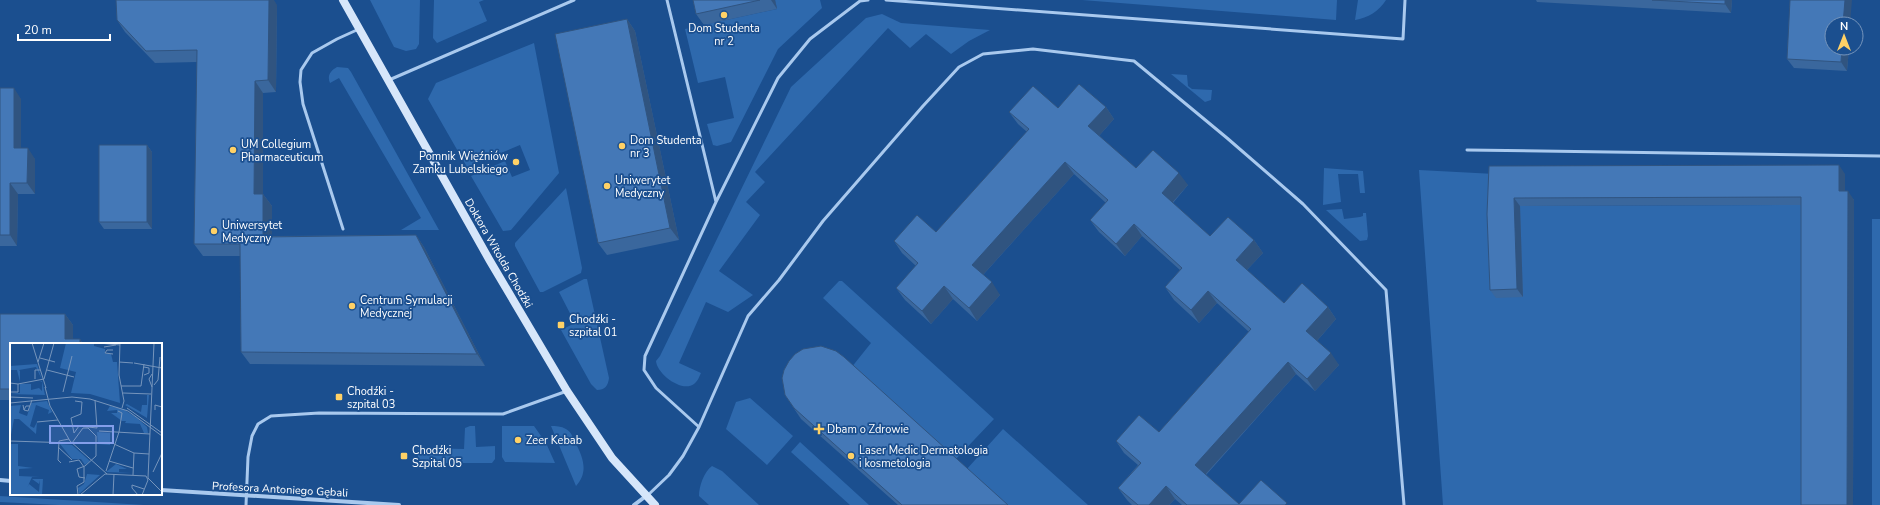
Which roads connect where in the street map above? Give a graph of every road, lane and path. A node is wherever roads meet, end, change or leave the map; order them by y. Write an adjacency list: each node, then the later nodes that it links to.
1 (343, 0): 7 (street, Doktora Witolda Chodźki)
2 (574, 0): 8 (lane)
3 (667, 0): 11 (lane)
4 (868, 0): 11 (lane)
5 (886, 0): 6 (lane)
6 (1405, 0)
7 (359, 29): 8 (street, Doktora Witolda Chodźki); 12 (lane)
8 (387, 81): 13 (street, Doktora Witolda Chodźki)
9 (1467, 150): 10 (lane)
10 (1880, 156)
11 (716, 202): 14 (lane)
12 (344, 229)
13 (566, 391): 18 (lane); 19 (street, Doktora Witolda Chodźki)
14 (699, 427): 19 (lane); 24 (lane)
15 (0, 480): 16 (street)
16 (10, 481)
17 (162, 490): 18 (street, Profesora Antoniego Gębali)
18 (246, 495): 20 (lane); 21 (street, Profesora Antoniego Gębali)
19 (646, 496): 22 (street); 23 (street, Doktora Witolda Chodźki)
20 (246, 505)
21 (399, 505)
22 (634, 505)
23 (655, 505)
24 (1404, 505)

